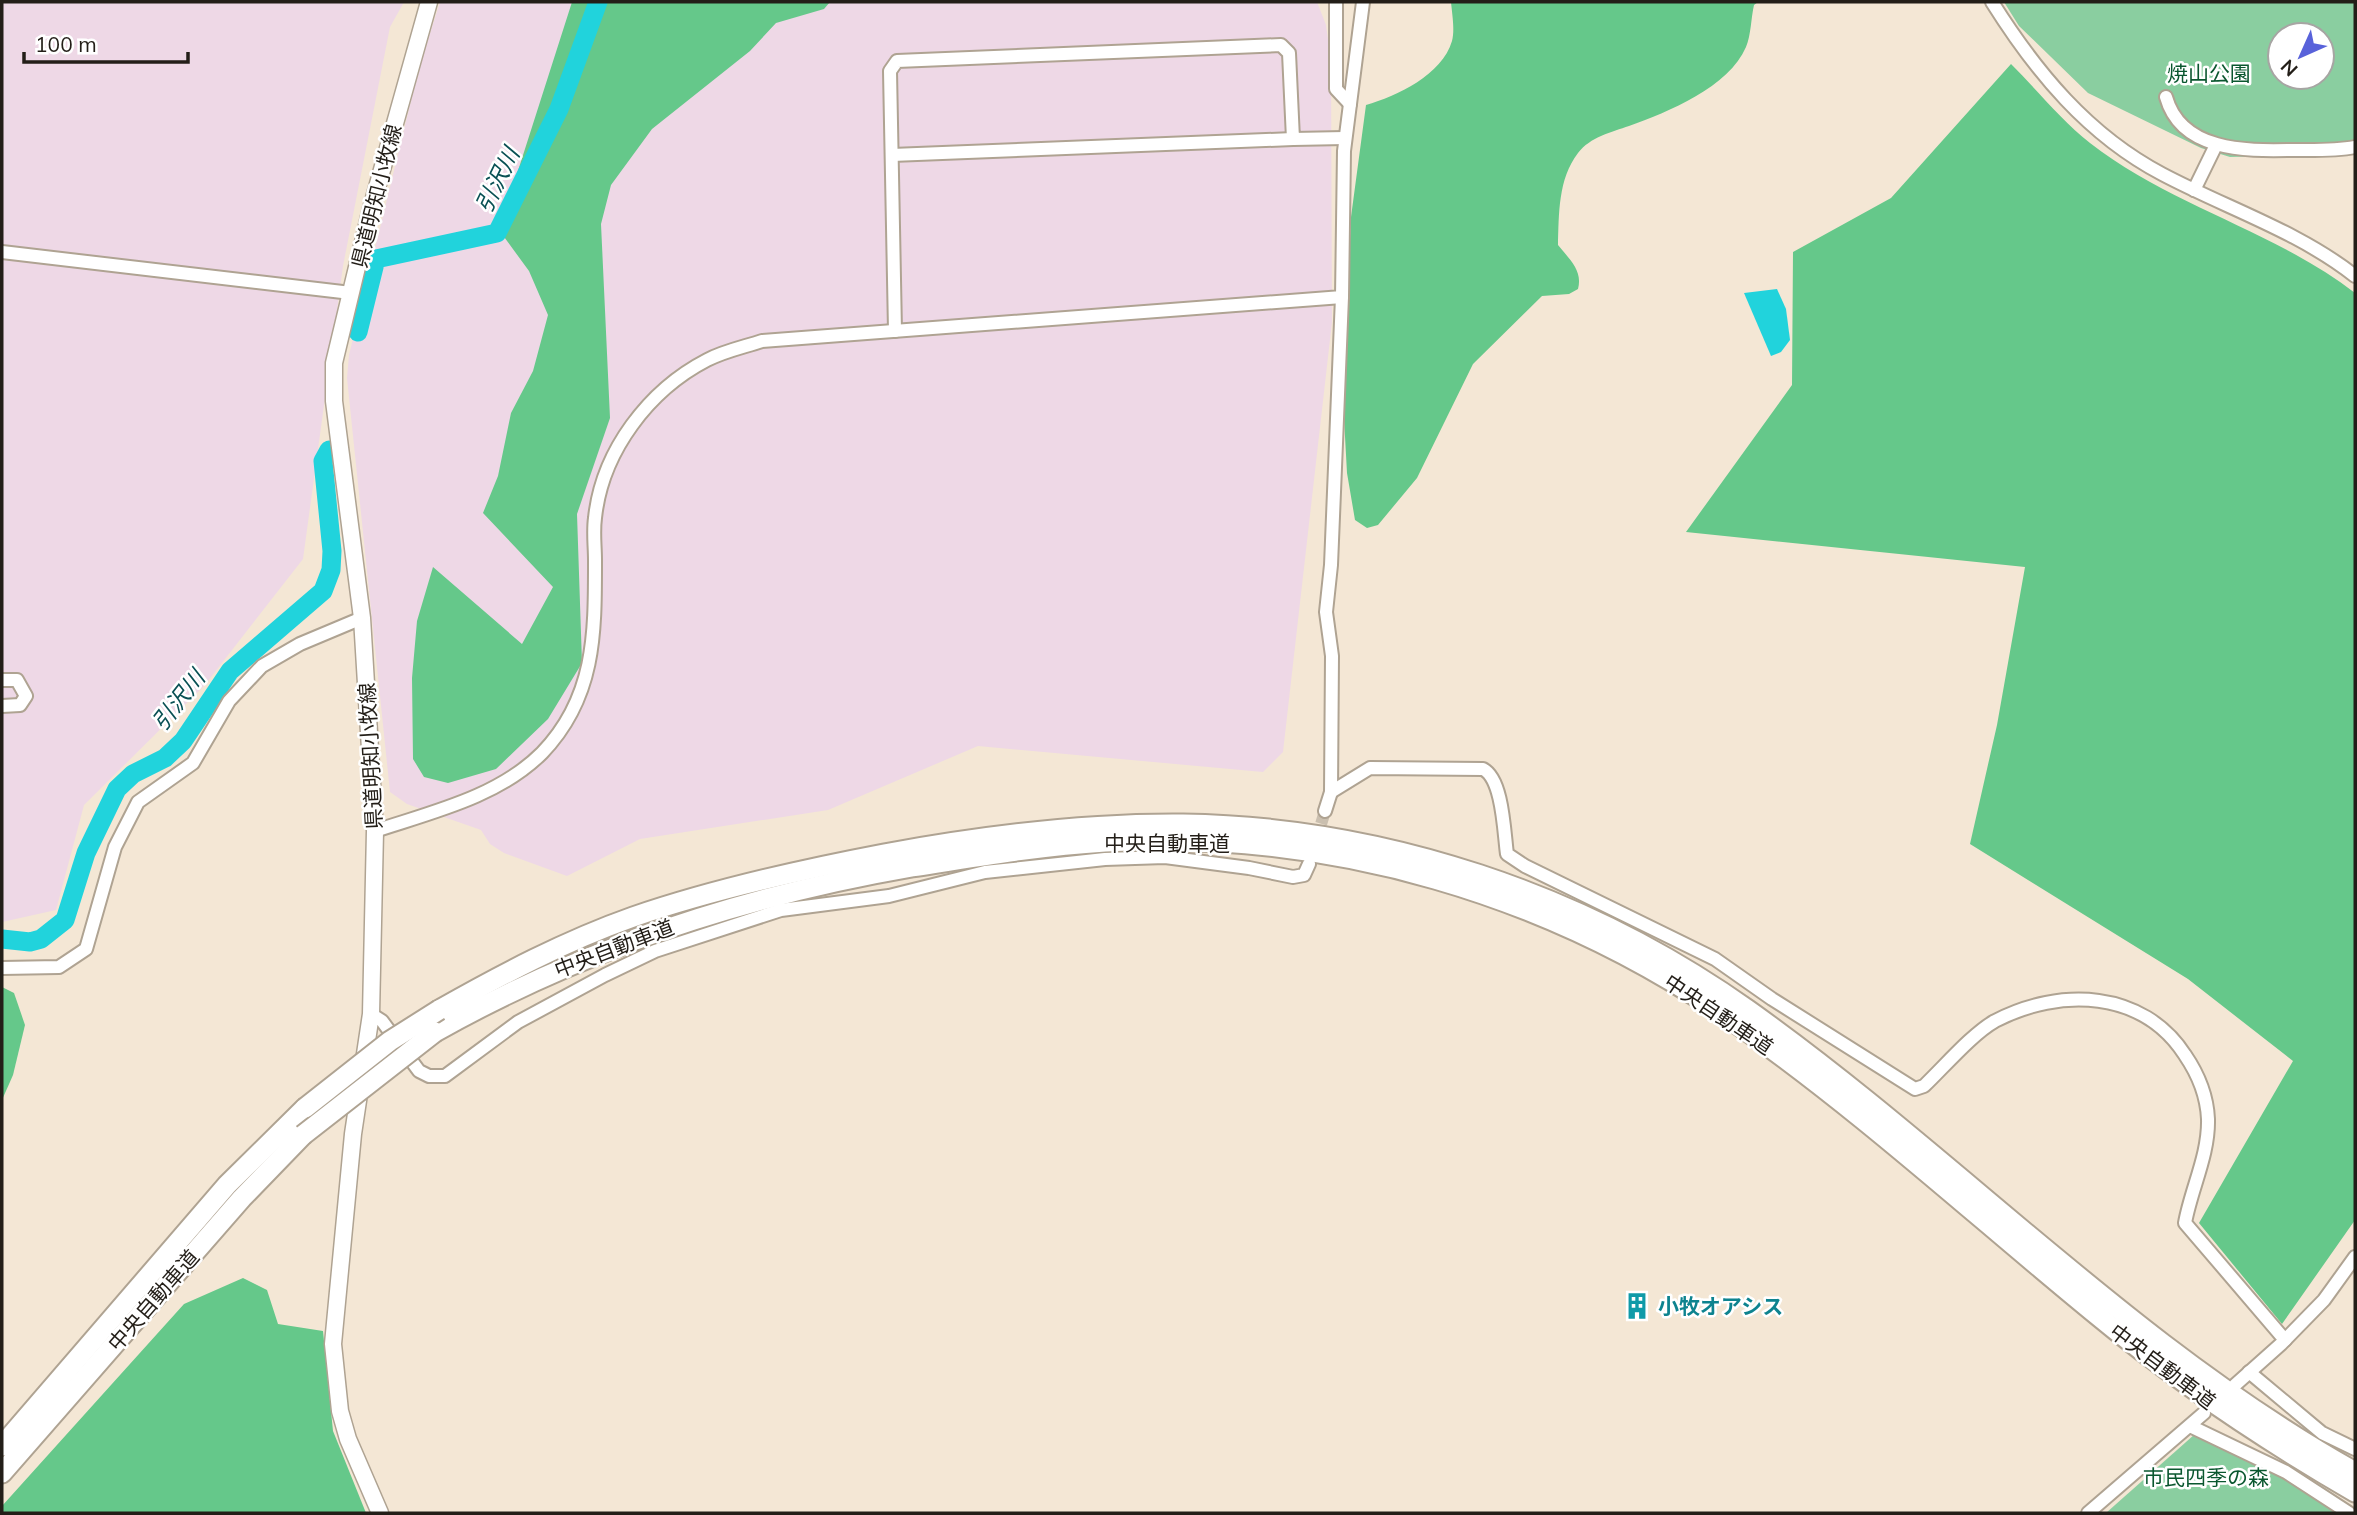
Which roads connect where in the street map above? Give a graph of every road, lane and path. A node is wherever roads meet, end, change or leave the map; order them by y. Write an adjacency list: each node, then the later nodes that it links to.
1 (429, 2): 15 (main road, 県道明知小牧線)
2 (1336, 2): 6 (street)
3 (1363, 2): 6 (street)
4 (1992, 2): 12 (street)
5 (2166, 97): 9 (street)
6 (1350, 104): 7 (street)
7 (1345, 138): 8 (street); 16 (street)
8 (1293, 139): 11 (street); 11 (street)
9 (2216, 145): 10 (street); 12 (street)
10 (2355, 147)
11 (892, 155): 17 (street)
12 (2194, 190): 14 (street)
13 (2, 252): 15 (street)
14 (2353, 269)
15 (351, 293): 18 (main road, 県道明知小牧線)
16 (1342, 297): 17 (street); 21 (street)
17 (895, 331): 23 (street)
18 (362, 618): 23 (main road, 県道明知小牧線); 25 (street)
19 (2, 680): 20 (street)
20 (2, 706)
21 (1331, 793): 22 (street); 28 (street)
22 (1325, 811)
23 (376, 831): 26 (main road, 県道明知小牧線)
24 (1306, 870): 26 (street)
25 (2, 968)
26 (371, 1014): 38 (main road, 県道明知小牧線)
27 (2355, 1256): 28 (street)
28 (2285, 1340): 29 (street)
29 (2249, 1372): 30 (street); 34 (street)
30 (2235, 1385)
31 (2204, 1413): 32 (street)
32 (2190, 1426): 39 (street); 40 (street)
33 (2, 1446): 35 (highway, 中央自動車道, bridge)
34 (2355, 1449)
35 (2355, 1472)
36 (2, 1473): 37 (highway, 中央自動車道, bridge)
37 (2355, 1492)
38 (380, 1513)
39 (2088, 1513)
40 (2349, 1513)

